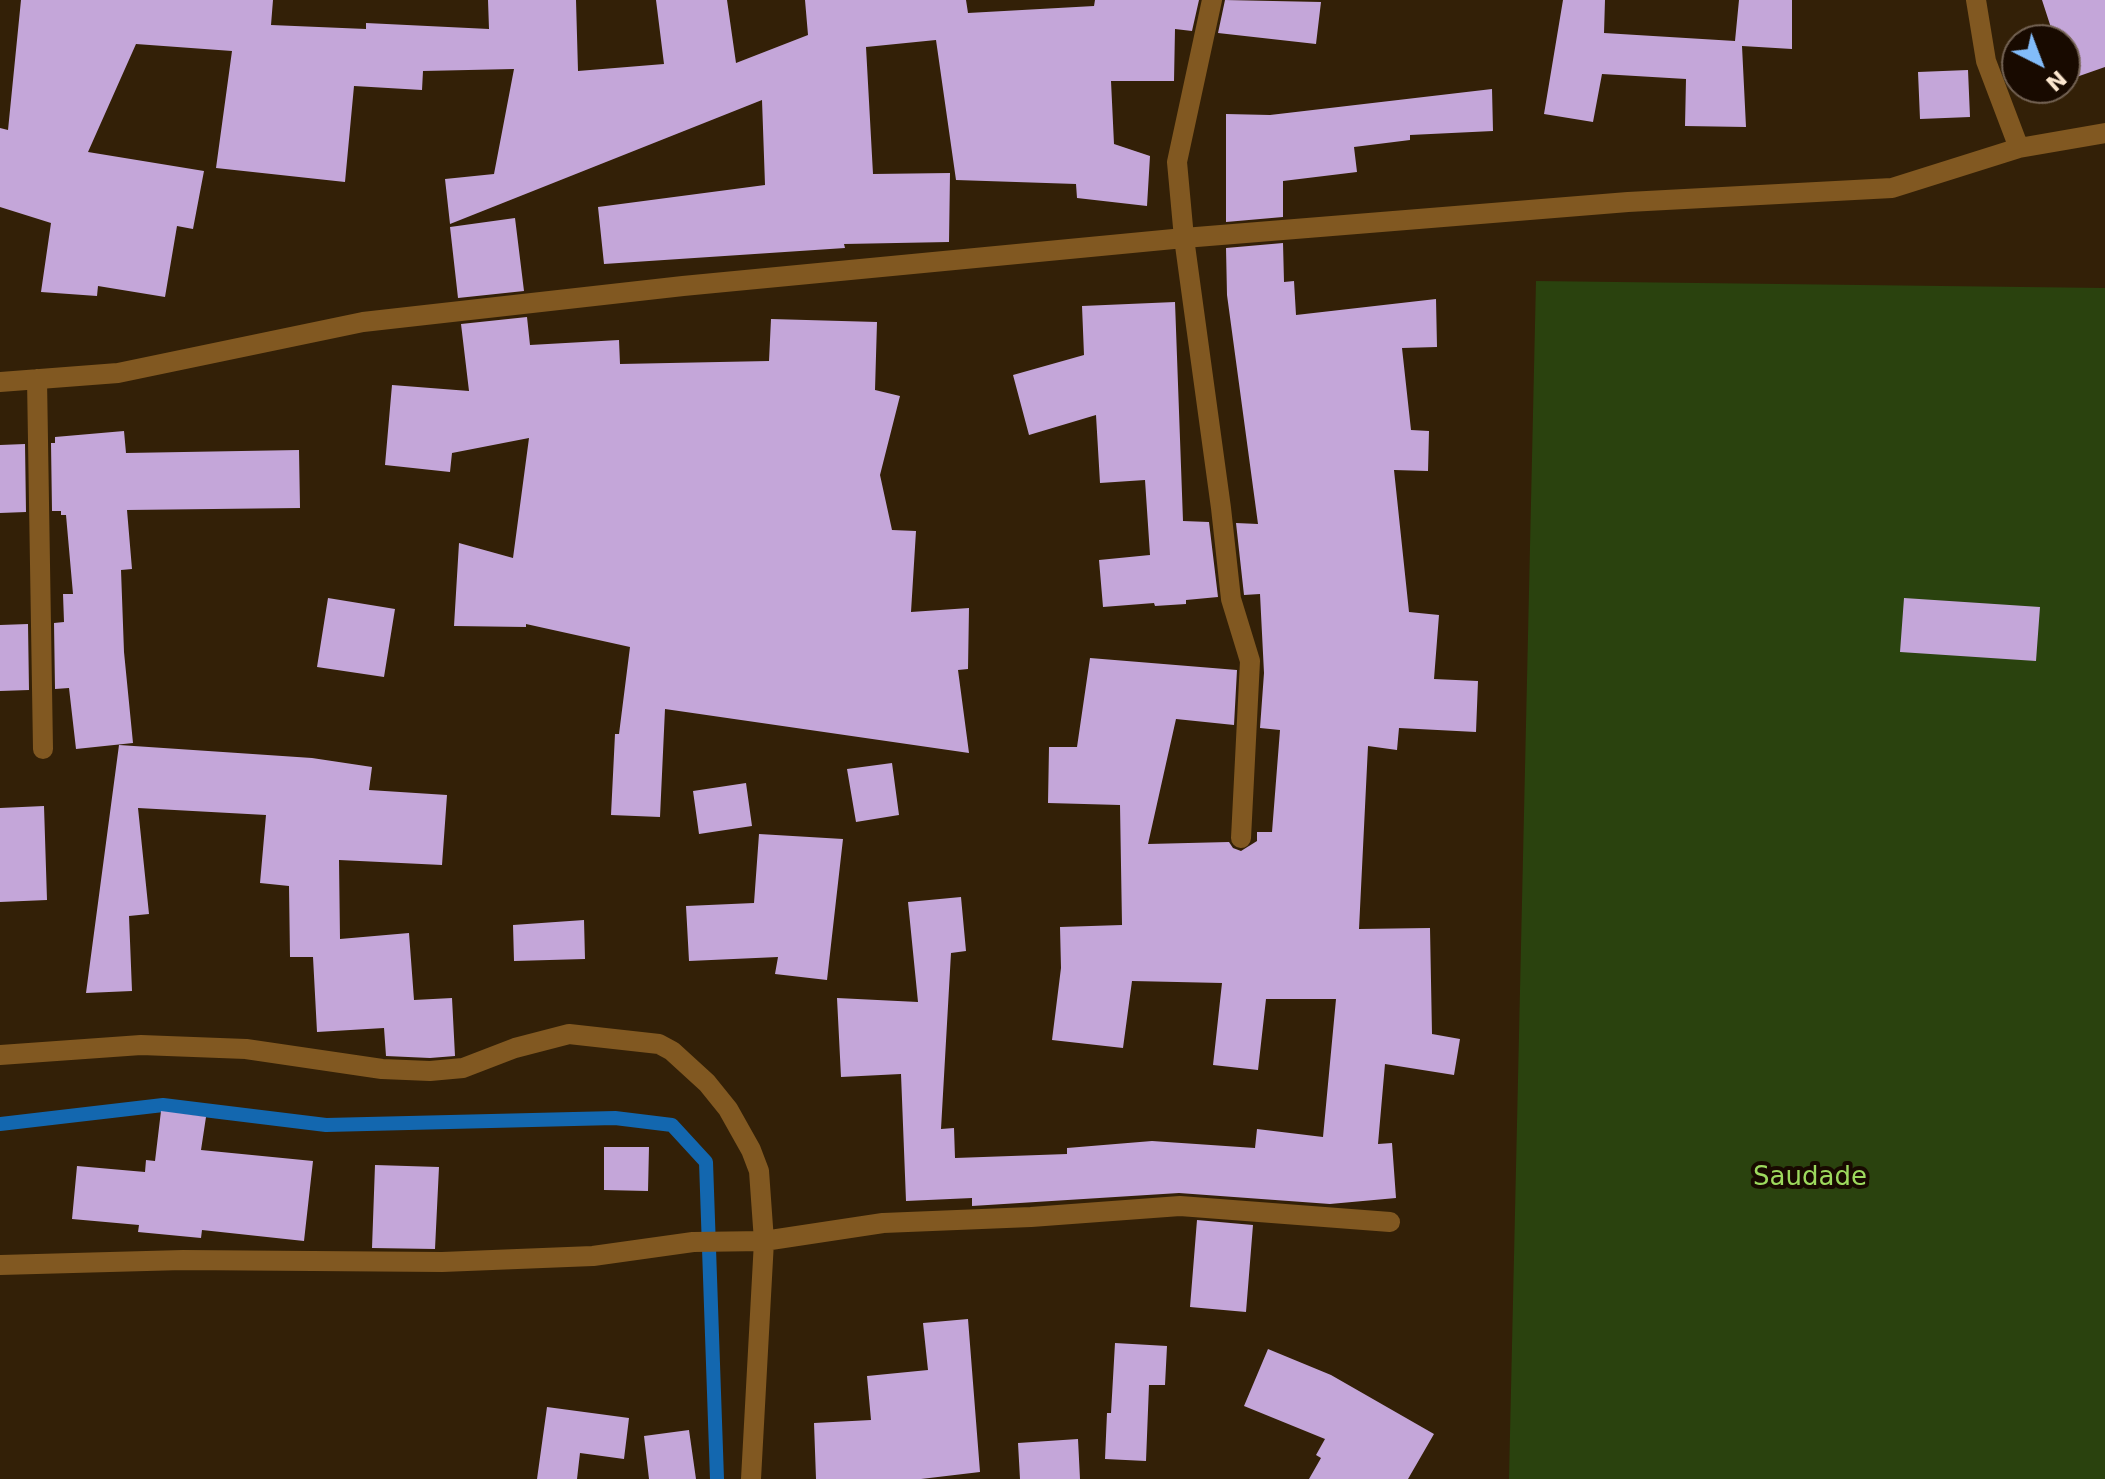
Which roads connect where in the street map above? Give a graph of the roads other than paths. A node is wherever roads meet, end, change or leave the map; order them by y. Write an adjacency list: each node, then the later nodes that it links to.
1 (1212, 0): 5 (street)
2 (1976, 0): 4 (street)
3 (2105, 133): 4 (street)
4 (2019, 148): 5 (street)
5 (1184, 238): 6 (street); 9 (street)
6 (37, 379): 7 (street); 8 (street)
7 (0, 382)
8 (43, 749)
9 (1241, 838)
10 (0, 1055): 12 (street)
11 (1390, 1222): 12 (street)
12 (764, 1241): 13 (street); 14 (street)
13 (0, 1265)
14 (751, 1479)

